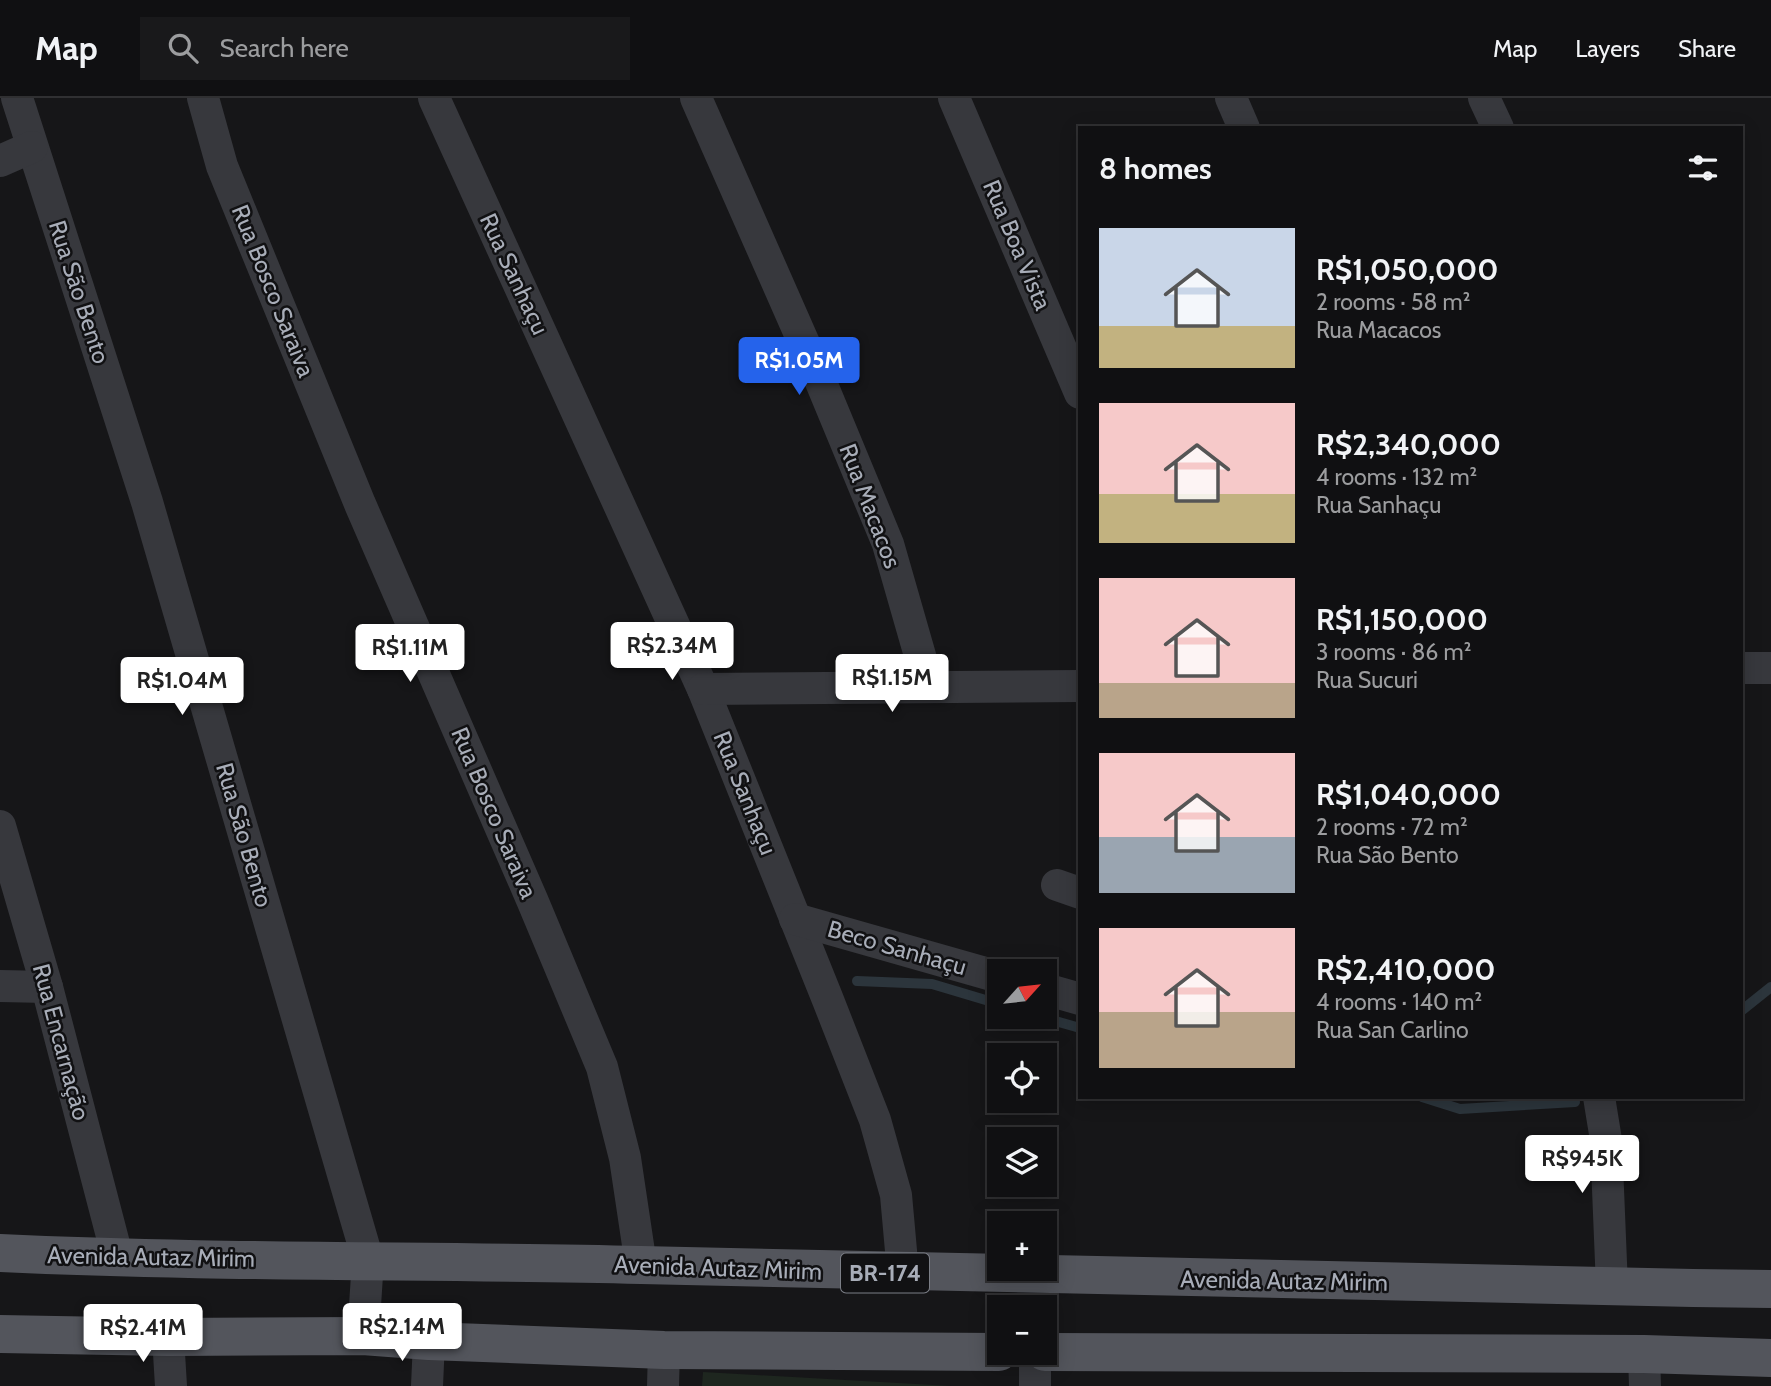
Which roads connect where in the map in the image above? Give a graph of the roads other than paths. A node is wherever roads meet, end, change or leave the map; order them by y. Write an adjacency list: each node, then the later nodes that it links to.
1 (17, 98): 10 (street, Rua São Bento)
2 (203, 98): 29 (street, Rua Bosco Saraiva)
3 (434, 98): 17 (street, Rua Sanhaçu)
4 (696, 98): 16 (street, Rua Macacos)
5 (954, 98): 12 (street, Rua Boa Vista)
6 (1231, 98): 8 (street)
7 (1484, 98): 9 (street)
8 (1243, 126)
9 (1497, 126)
10 (32, 148): 11 (street); 28 (street, Rua São Bento)
11 (0, 161)
12 (1078, 388)
13 (1743, 668): 14 (street)
14 (1771, 668)
15 (1078, 686): 16 (street)
16 (929, 687): 17 (street)
17 (704, 689): 19 (street, Rua Sanhaçu)
18 (0, 826): 22 (street, Rua Encarnação)
19 (795, 919): 20 (street, Beco Sanhaçu); 30 (street, Rua Sanhaçu)
20 (987, 973)
21 (0, 986): 22 (street)
22 (47, 987): 27 (street, Rua Encarnação)
23 (1057, 992): 24 (street)
24 (1078, 998)
25 (1599, 1099): 31 (street)
26 (0, 1253): 27 (main road, Avenida Autaz Mirim / BR-174)
27 (118, 1259): 28 (main road, Avenida Autaz Mirim / BR-174)
28 (368, 1260): 29 (main road, Avenida Autaz Mirim / BR-174); 34 (street, Rua São Bento)
29 (641, 1265): 30 (main road, Avenida Autaz Mirim / BR-174)
30 (903, 1273): 31 (main road, Avenida Autaz Mirim / BR-174)
31 (1612, 1287): 32 (main road, Avenida Autaz Mirim / BR-174)
32 (1771, 1289)
33 (0, 1334): 35 (main road)
34 (363, 1336): 35 (main road); 36 (main road)
35 (168, 1338): 43 (street)
36 (429, 1342): 41 (main road); 44 (street)
37 (1057, 1352): 42 (main road)
38 (987, 1353): 41 (main road)
39 (1771, 1358): 42 (main road)
40 (1035, 1365): 45 (street)
41 (663, 1368)
42 (1645, 1370)
43 (171, 1386)
44 (427, 1386)
45 (1035, 1386)

